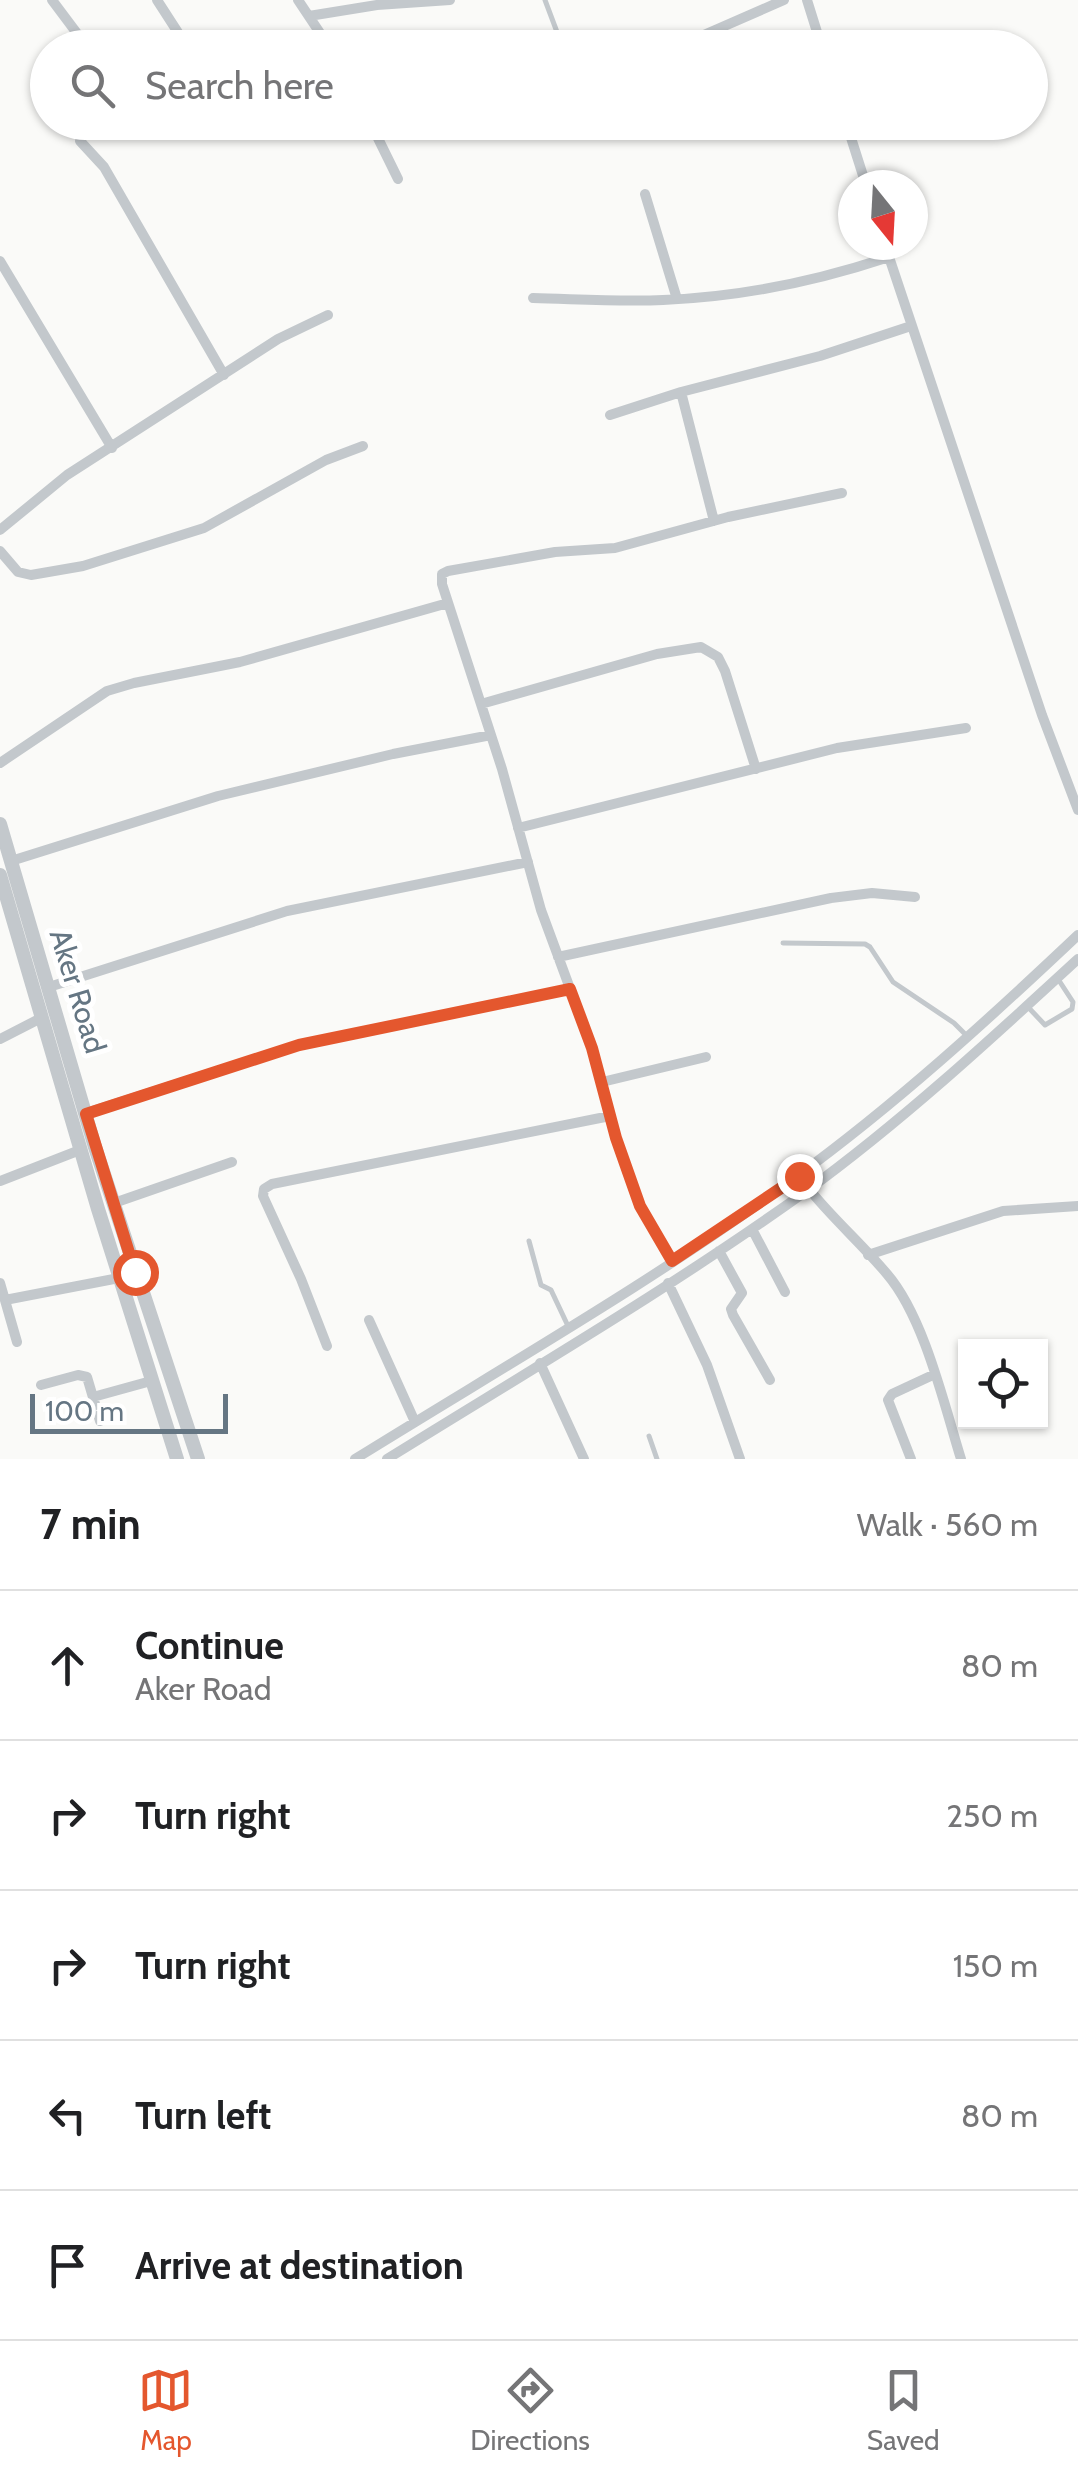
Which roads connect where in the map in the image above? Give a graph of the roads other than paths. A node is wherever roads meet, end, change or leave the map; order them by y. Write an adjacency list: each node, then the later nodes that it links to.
1 (52, 0): 10 (street)
2 (157, 0): 11 (street)
3 (298, 0): 9 (street)
4 (450, 0): 8 (street)
5 (545, 0): 13 (lane)
6 (784, 0): 14 (street)
7 (807, 0): 15 (street)
8 (376, 3): 9 (street)
9 (310, 16): 12 (street)
10 (74, 30)
11 (176, 30)
12 (319, 30)
13 (557, 30)
14 (715, 30)
15 (816, 30)
16 (379, 140): 20 (street)
17 (852, 140): 19 (street)
18 (80, 141): 29 (street)
19 (861, 170)
20 (398, 179)
21 (644, 194): 26 (street)
22 (868, 260): 26 (street)
23 (890, 260): 28 (street)
24 (0, 261): 33 (street)
25 (533, 298): 26 (street)
26 (677, 298)
27 (328, 315): 29 (street)
28 (911, 326): 30 (street); 44 (street)
29 (224, 376): 33 (street)
30 (681, 392): 31 (street); 35 (street)
31 (610, 416)
32 (363, 446): 37 (street)
33 (112, 448): 36 (street)
34 (842, 493): 35 (street)
35 (714, 521): 38 (street)
36 (0, 530)
37 (0, 550)
38 (448, 603): 39 (street); 42 (street)
39 (481, 704): 41 (street); 43 (street)
40 (966, 728): 43 (street)
41 (491, 735): 46 (street); 47 (street)
42 (0, 763)
43 (756, 769): 46 (street)
44 (1078, 810)
45 (0, 824): 47 (street, Aker Road)
46 (518, 828): 48 (street)
47 (11, 861): 52 (street, Aker Road)
48 (528, 862): 54 (street); 57 (street)
49 (0, 876): 52 (street, Aker Road)
50 (915, 897): 54 (street)
51 (1078, 935): 61 (street)
52 (27, 940): 57 (street, Aker Road); 60 (street, Aker Road)
53 (783, 942): 61 (lane)
54 (558, 957): 58 (street)
55 (1078, 960): 56 (street)
56 (1058, 978): 59 (street); 59 (lane)
57 (49, 987): 65 (street, Aker Road)
58 (570, 989): 64 (street); 65 (street)
59 (1028, 1006): 70 (street)
60 (42, 1017): 62 (street); 67 (street, Aker Road)
61 (968, 1037): 77 (street)
62 (0, 1039)
63 (706, 1057): 64 (street)
64 (602, 1082): 66 (street)
65 (86, 1114): 71 (street, Aker Road)
66 (610, 1116): 77 (street); 86 (street)
67 (80, 1150): 69 (street); 78 (street, Aker Road)
68 (232, 1162): 71 (street)
69 (0, 1181)
70 (808, 1189): 73 (street); 76 (street)
71 (114, 1203): 97 (street, Aker Road)
72 (1078, 1206): 76 (street)
73 (752, 1228): 75 (street); 81 (street)
74 (530, 1241): 84 (lane)
75 (719, 1251): 79 (street); 89 (street)
76 (868, 1255): 88 (street)
77 (672, 1261): 84 (street)
78 (119, 1278): 82 (street); 90 (street, Aker Road)
79 (668, 1282): 87 (street); 102 (street)
80 (0, 1283): 82 (street)
81 (785, 1292)
82 (5, 1300): 85 (street)
83 (369, 1320): 94 (street)
84 (568, 1326): 94 (street)
85 (17, 1342)
86 (326, 1346)
87 (540, 1364): 99 (street); 100 (street)
88 (935, 1374): 103 (street); 104 (street)
89 (770, 1380)
90 (151, 1381): 92 (street); 96 (street, Aker Road)
91 (41, 1385): 92 (street)
92 (93, 1397): 93 (street)
93 (100, 1421)
94 (415, 1422): 98 (street)
95 (649, 1436): 101 (lane)
96 (177, 1459)
97 (198, 1459)
98 (355, 1459)
99 (387, 1459)
100 (584, 1459)
101 (657, 1459)
102 (740, 1459)
103 (911, 1459)
104 (960, 1459)

